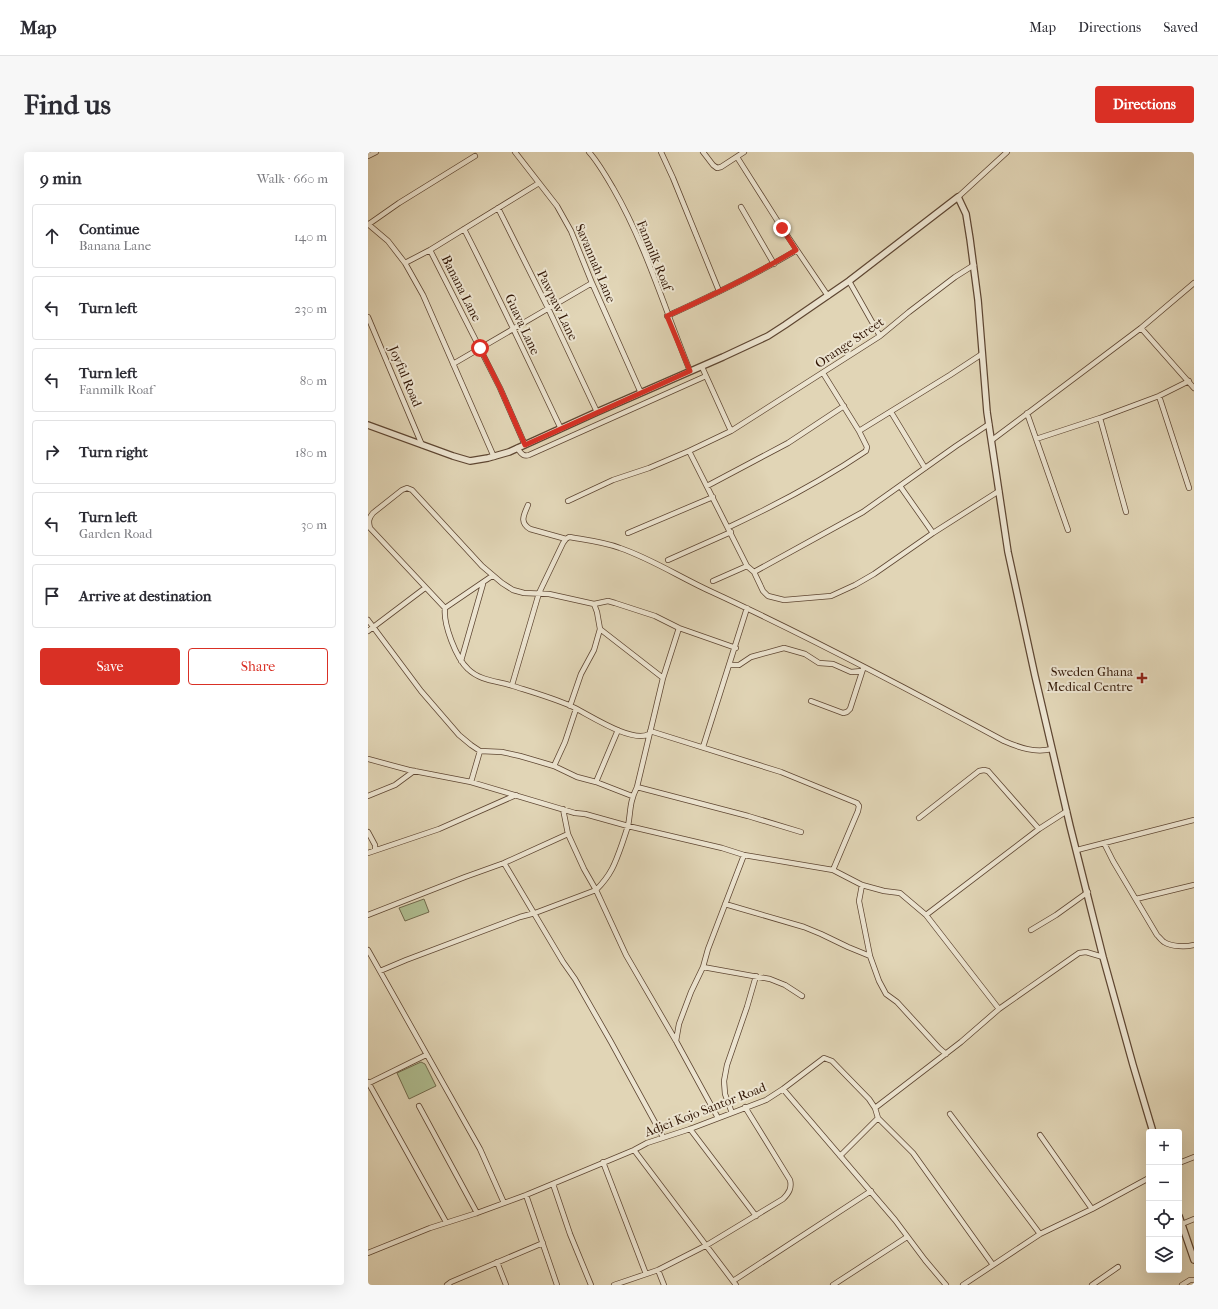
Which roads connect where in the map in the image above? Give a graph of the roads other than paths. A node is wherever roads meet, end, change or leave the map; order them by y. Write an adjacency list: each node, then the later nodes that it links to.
1 (376, 152): 8 (street)
2 (515, 152): 11 (street, Savannah Lane)
3 (661, 152): 25 (street)
4 (703, 152): 10 (street)
5 (744, 152): 10 (street)
6 (591, 153): 28 (street, Fanmilk Roaf)
7 (1005, 153): 12 (street)
8 (368, 156)
9 (475, 156): 15 (street)
10 (737, 157): 18 (street)
11 (539, 182): 14 (street); 23 (street, Savannah Lane)
12 (958, 197): 21 (street); 22 (street)
13 (741, 207): 20 (street)
14 (498, 208): 16 (street); 27 (street, Pawpaw Lane)
15 (368, 224): 19 (street)
16 (464, 229): 17 (street); 31 (street, Guava Lane)
17 (430, 250): 19 (street); 33 (street, Banana Lane)
18 (796, 250): 20 (street); 26 (street)
19 (405, 263): 35 (street)
20 (774, 264): 25 (street)
21 (974, 265): 32 (street, Orange Street); 34 (street)
22 (849, 281): 26 (street); 32 (street)
23 (592, 283): 27 (street); 42 (street, Savannah Lane)
24 (1194, 283): 30 (street)
25 (719, 291): 28 (street)
26 (828, 296): 36 (street)
27 (548, 308): 31 (street); 45 (street, Pawpaw Lane)
28 (667, 316): 37 (street, Fanmilk Roaf)
29 (368, 317): 56 (street, Joyful Road)
30 (1141, 328): 40 (street); 47 (street)
31 (513, 329): 33 (street); 51 (street, Guava Lane)
32 (880, 336): 38 (street, Orange Street)
33 (480, 348): 35 (street); 57 (street, Banana Lane)
34 (982, 354): 46 (street); 49 (street)
35 (453, 364): 60 (street)
36 (702, 367): 37 (street); 39 (street)
37 (690, 371): 42 (street)
38 (823, 373): 44 (street); 52 (street, Orange Street)
39 (706, 376): 52 (street); 58 (street)
40 (1189, 381): 41 (street); 43 (street)
41 (1194, 388)
42 (641, 392): 45 (street)
43 (1159, 396): 48 (street); 64 (street)
44 (844, 406): 53 (street); 62 (street)
45 (596, 412): 51 (street)
46 (891, 412): 53 (street); 61 (street)
47 (1027, 414): 54 (street); 55 (street)
48 (1100, 418): 54 (street); 69 (street)
49 (989, 424): 55 (street); 61 (street)
50 (368, 425): 56 (street)
51 (561, 428): 57 (street)
52 (731, 431): 59 (street, Orange Street)
53 (859, 431): 70 (street)
54 (1036, 439): 71 (street)
55 (992, 440): 65 (street)
56 (422, 445): 60 (street)
57 (525, 445): 58 (street)
58 (517, 448): 60 (street)
59 (689, 451): 62 (street); 67 (street, Orange Street)
60 (494, 457)
61 (925, 468): 63 (street)
62 (707, 486): 66 (street)
63 (900, 486): 73 (street); 77 (street)
64 (1189, 488)
65 (1000, 491): 73 (street); 104 (street)
66 (713, 497): 70 (street); 72 (street)
67 (568, 501)
68 (528, 505): 74 (street)
69 (1126, 512)
70 (730, 530): 75 (street); 76 (street)
71 (1068, 530)
72 (628, 533)
73 (933, 533): 77 (street)
74 (566, 539): 82 (street); 85 (street)
75 (668, 560)
76 (747, 566): 77 (street); 79 (street)
77 (754, 572)
78 (492, 576): 80 (street); 81 (street); 82 (street)
79 (713, 581)
80 (483, 584): 84 (street); 92 (street)
81 (425, 588): 84 (street); 87 (street)
82 (539, 593): 83 (street); 97 (street)
83 (594, 604): 88 (street); 89 (street)
84 (445, 608): 92 (street)
85 (747, 608): 91 (street); 94 (street)
86 (368, 620): 87 (street)
87 (373, 626): 90 (street); 105 (street)
88 (679, 628): 91 (street); 96 (street)
89 (600, 629): 96 (street); 99 (street)
90 (368, 631)
91 (736, 648): 93 (street)
92 (461, 661): 97 (street)
93 (730, 665): 95 (street); 103 (street)
94 (866, 667): 95 (street); 104 (street)
95 (862, 671): 98 (street)
96 (663, 678): 102 (street)
97 (512, 685): 99 (street)
98 (811, 701)
99 (570, 706): 100 (street)
100 (576, 709): 101 (street); 107 (street)
101 (618, 730): 102 (street); 110 (street)
102 (649, 733): 103 (street); 111 (street)
103 (703, 747): 130 (street)
104 (1052, 749): 116 (street)
105 (480, 751): 107 (street); 109 (street)
106 (368, 759): 108 (street)
107 (554, 766): 110 (street)
108 (414, 771): 109 (street); 113 (street)
109 (471, 782): 112 (street)
110 (596, 782): 114 (street)
111 (637, 787): 114 (street); 122 (street)
112 (516, 795): 115 (street); 125 (street)
113 (368, 796)
114 (632, 796): 119 (street)
115 (563, 810): 119 (street); 123 (street)
116 (1067, 811): 120 (street); 126 (street)
117 (919, 818): 120 (street)
118 (1194, 820): 124 (street)
119 (628, 826): 128 (street); 133 (street)
120 (1039, 829): 139 (street)
121 (368, 832): 125 (street)
122 (801, 832)
123 (568, 834): 129 (street); 133 (street)
124 (1104, 843): 126 (street); 135 (street)
125 (375, 850): 127 (street)
126 (1077, 850): 134 (street)
127 (368, 853)
128 (744, 855): 130 (street); 136 (street)
129 (504, 863): 137 (street); 138 (street)
130 (833, 870): 131 (street)
131 (862, 885): 139 (street); 143 (street)
132 (1194, 885): 135 (street)
133 (596, 890): 137 (street); 150 (street)
134 (1088, 892): 140 (street); 144 (street)
135 (1136, 899): 141 (street)
136 (725, 904): 143 (street); 145 (street)
137 (535, 913): 146 (street); 165 (street)
138 (368, 915)
139 (926, 915): 149 (street)
140 (1031, 930)
141 (1194, 945)
142 (368, 950): 146 (street)
143 (870, 956): 151 (street)
144 (1103, 957): 149 (street); 163 (street)
145 (703, 967): 147 (street); 150 (street)
146 (380, 971): 152 (street)
147 (756, 976): 148 (street); 158 (street)
148 (802, 996)
149 (999, 1009): 151 (street)
150 (676, 1041): 160 (street)
151 (946, 1054): 157 (street)
152 (426, 1055): 153 (street); 175 (street)
153 (368, 1083): 180 (street)
154 (783, 1089): 156 (street, Adjei Kojo Santor Road); 157 (street, Adjei Kojo Santor Road); 167 (street)
155 (419, 1106): 177 (street)
156 (745, 1107): 158 (street, Adjei Kojo Santor Road); 178 (street)
157 (875, 1108): 161 (street)
158 (732, 1112): 160 (street, Adjei Kojo Santor Road)
159 (950, 1114): 182 (street)
160 (718, 1118): 162 (street, Adjei Kojo Santor Road)
161 (878, 1118): 167 (street); 189 (street)
162 (690, 1129): 165 (street, Adjei Kojo Santor Road); 178 (street)
163 (1152, 1129)
164 (1040, 1135): 176 (street)
165 (663, 1137): 166 (street, Adjei Kojo Santor Road)
166 (634, 1150): 169 (street, Adjei Kojo Santor Road); 185 (street)
167 (840, 1156): 173 (street)
168 (1194, 1157): 170 (street)
169 (603, 1162): 172 (street, Adjei Kojo Santor Road); 192 (street)
170 (1182, 1162)
171 (1146, 1180): 176 (street)
172 (553, 1184): 174 (street, Adjei Kojo Santor Road); 199 (street)
173 (871, 1191): 183 (street); 194 (street)
174 (526, 1195): 175 (street, Adjei Kojo Santor Road); 184 (street)
175 (504, 1203): 177 (street, Adjei Kojo Santor Road)
176 (1092, 1209): 182 (street)
177 (478, 1213): 180 (street, Adjei Kojo Santor Road)
178 (756, 1216): 185 (street)
179 (1194, 1219): 181 (street)
180 (446, 1222): 186 (street, Adjei Kojo Santor Road)
181 (1182, 1224): 187 (street)
182 (1040, 1234): 189 (street)
183 (907, 1237): 195 (street); 202 (street)
184 (543, 1243): 188 (street); 198 (street)
185 (707, 1245): 191 (street); 194 (street)
186 (368, 1253)
187 (1194, 1260)
188 (497, 1262): 196 (street); 197 (street)
189 (992, 1265): 203 (street)
190 (1118, 1267): 204 (street)
191 (658, 1270): 192 (street); 201 (street)
192 (646, 1274): 200 (street)
193 (1194, 1280): 205 (street)
194 (735, 1283)
195 (943, 1284)
196 (447, 1285)
197 (506, 1285)
198 (557, 1285)
199 (591, 1285)
200 (614, 1285)
201 (664, 1285)
202 (833, 1285)
203 (964, 1285)
204 (1092, 1285)
205 (1182, 1285)

